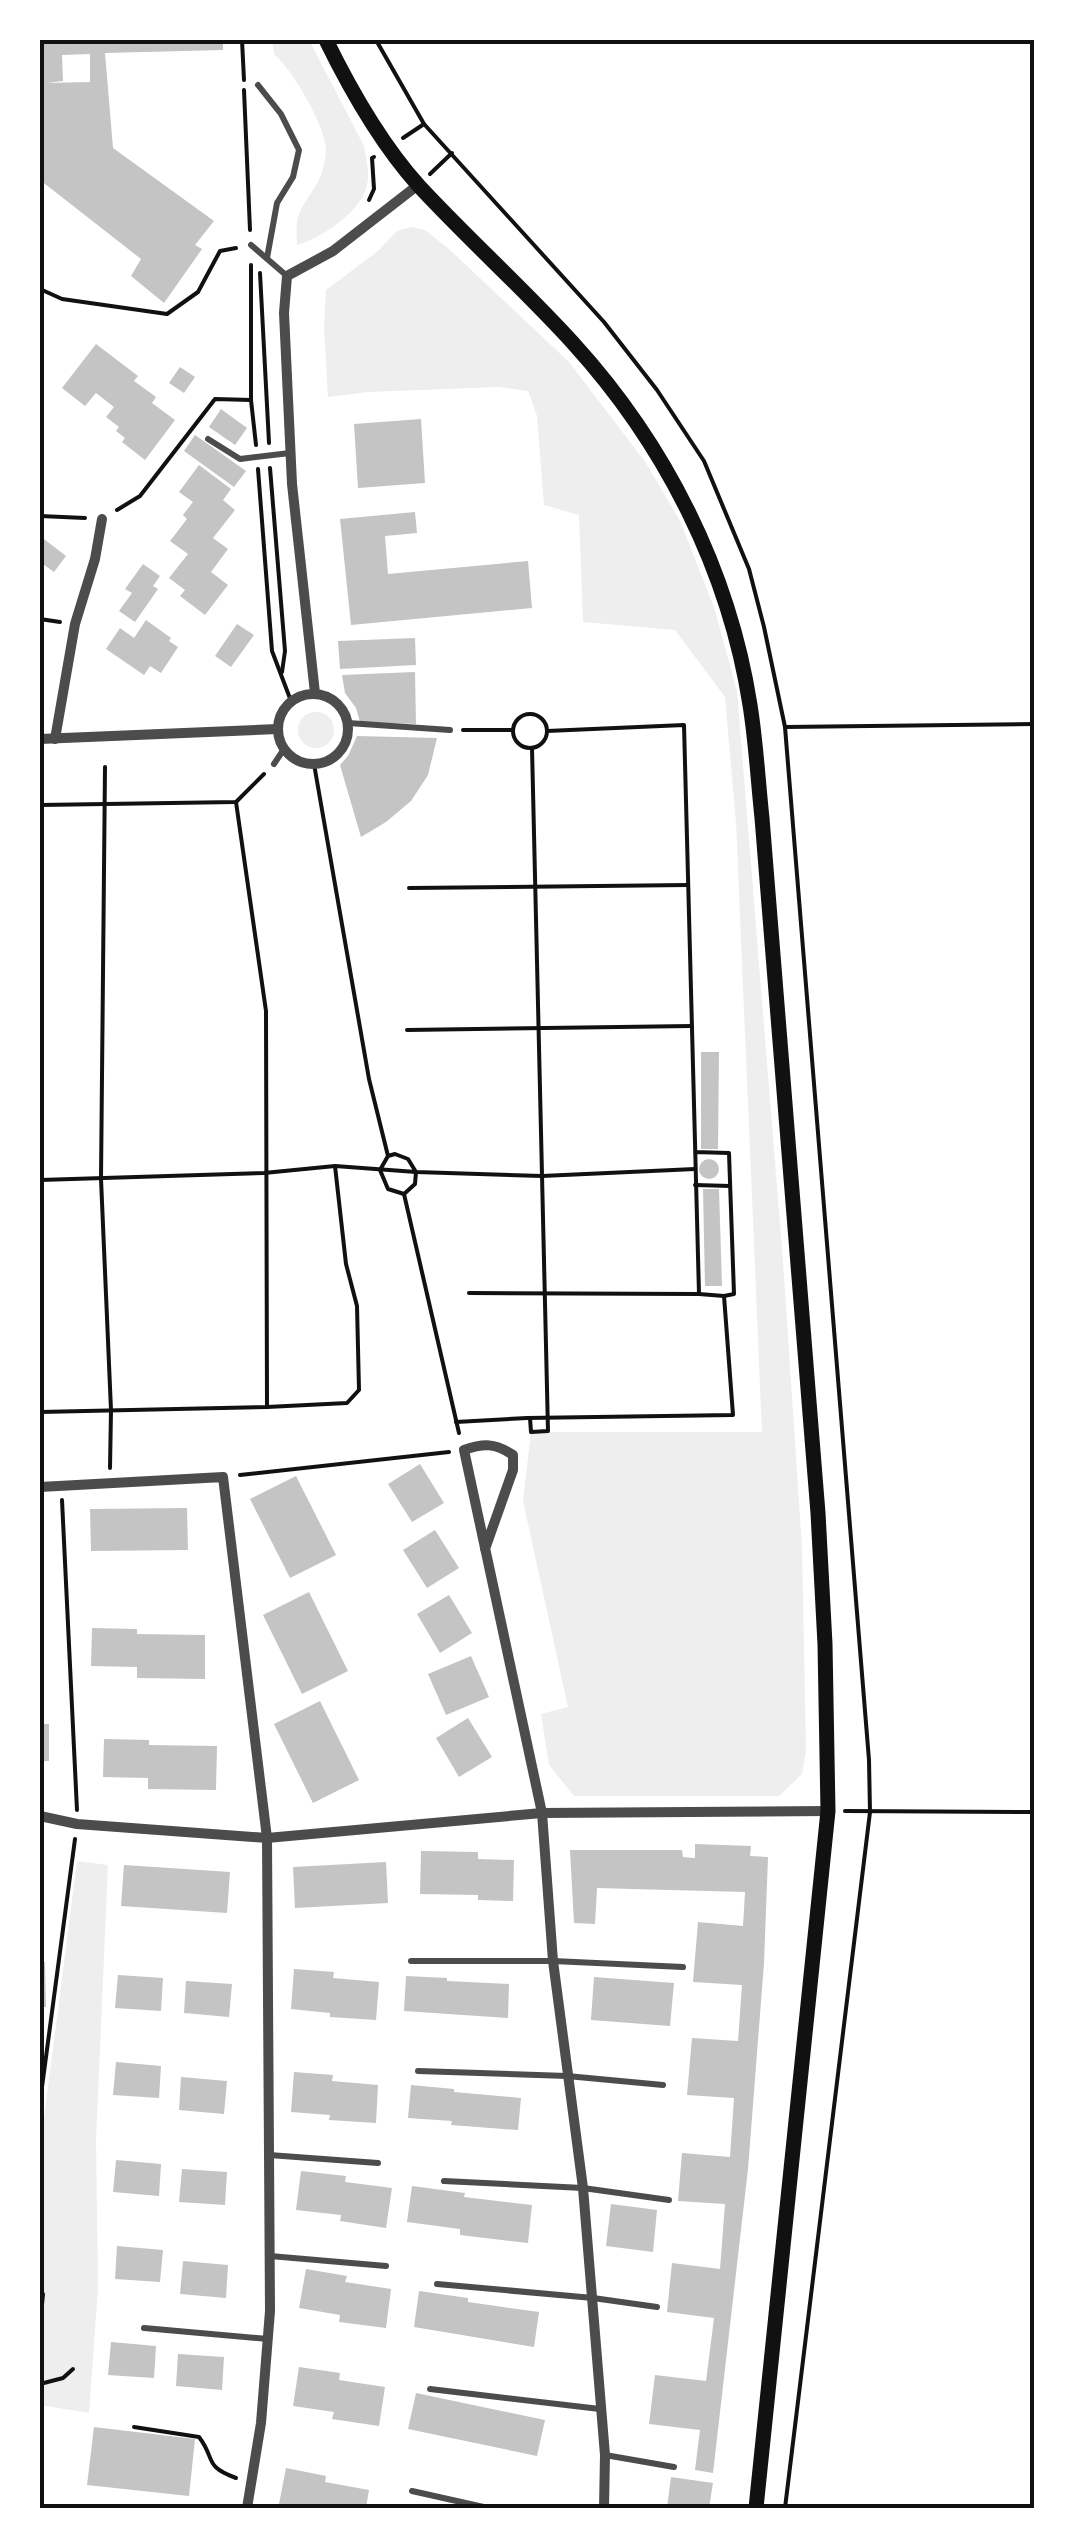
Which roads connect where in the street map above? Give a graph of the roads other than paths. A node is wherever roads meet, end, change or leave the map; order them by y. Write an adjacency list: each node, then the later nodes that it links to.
1 (326, 40): 3 (main road)
2 (258, 86): 5 (lane)
3 (418, 186): 6 (street); 22 (main road)
4 (251, 244): 5 (lane)
5 (266, 258): 6 (lane)
6 (287, 276): 8 (street)
7 (208, 439): 8 (lane)
8 (291, 453): 10 (street)
9 (102, 518): 14 (street)
10 (315, 694): 11 (street); 12 (street)
11 (348, 723): 13 (lane); 16 (street)
12 (277, 729): 14 (street); 16 (street)
13 (450, 730)
14 (55, 739): 15 (street)
15 (40, 740)
16 (284, 750): 17 (lane)
17 (274, 764)
18 (460, 1434): 19 (street)
19 (464, 1450): 21 (street); 21 (street)
20 (40, 1487): 25 (street)
21 (485, 1550): 23 (street)
22 (828, 1811): 23 (street); 52 (main road)
23 (542, 1813): 25 (street); 27 (street)
24 (40, 1816): 25 (street)
25 (267, 1838): 32 (street)
26 (411, 1961): 27 (lane)
27 (553, 1961): 28 (lane); 30 (street)
28 (683, 1967)
29 (418, 2071): 30 (lane)
30 (567, 2076): 31 (lane); 35 (street)
31 (663, 2084)
32 (270, 2155): 33 (lane); 37 (street)
33 (378, 2163)
34 (444, 2181): 35 (lane)
35 (583, 2188): 36 (lane); 40 (street)
36 (669, 2200)
37 (270, 2256): 38 (lane); 43 (street)
38 (386, 2266)
39 (438, 2284): 40 (lane)
40 (592, 2298): 41 (lane); 45 (street)
41 (657, 2307)
42 (144, 2328): 43 (lane)
43 (268, 2339): 49 (street)
44 (430, 2389): 45 (lane)
45 (600, 2409): 46 (street)
46 (605, 2455): 47 (lane); 51 (street)
47 (674, 2467)
48 (412, 2491): 50 (lane)
49 (247, 2508)
50 (488, 2508)
51 (604, 2508)
52 (756, 2508)

